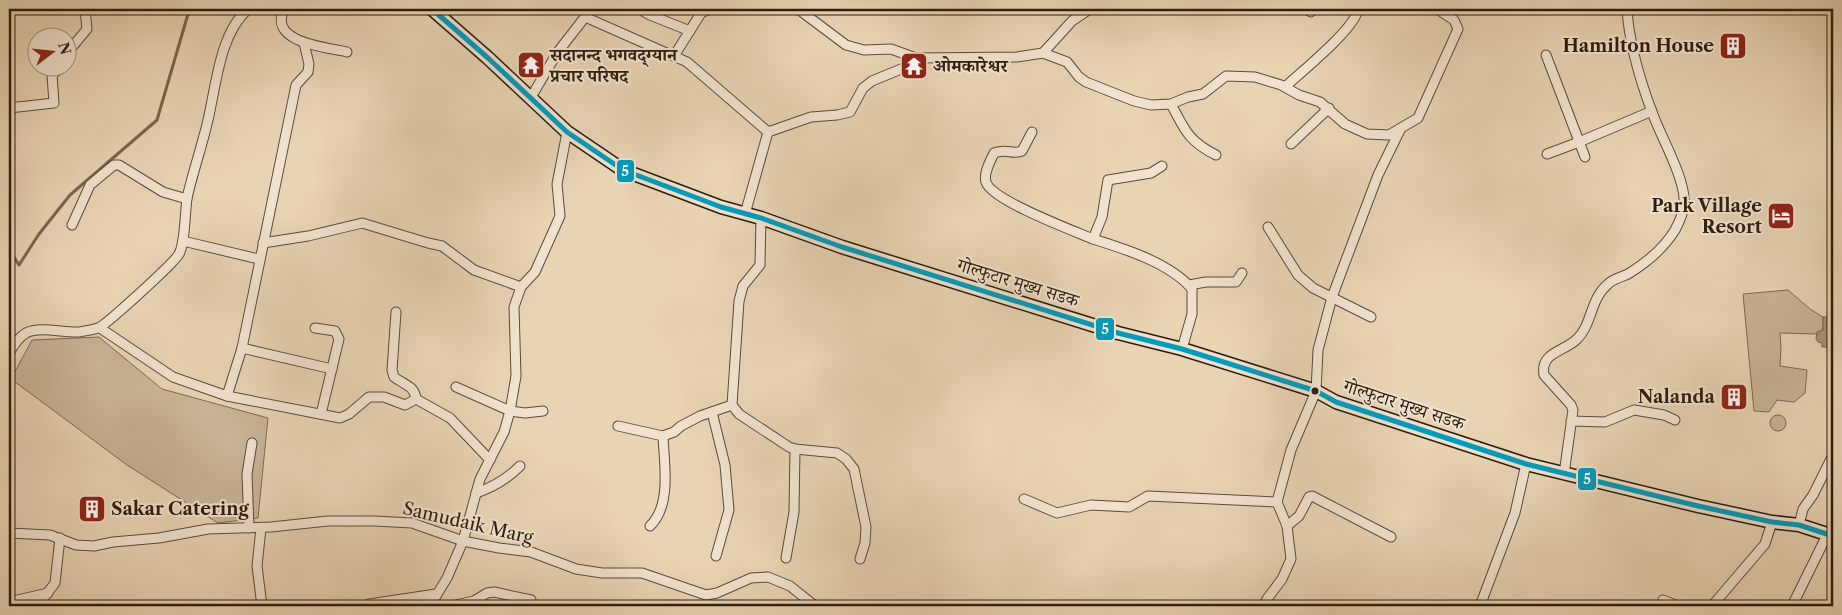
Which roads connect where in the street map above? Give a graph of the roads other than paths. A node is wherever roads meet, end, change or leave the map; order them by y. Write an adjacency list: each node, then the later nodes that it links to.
1 (85, 9): 14 (street)
2 (248, 9): 38 (street)
3 (284, 9): 15 (street)
4 (432, 9): 23 (main road, गोल्फुटार मुख्य सडक)
5 (639, 9): 13 (street)
6 (710, 9): 12 (street)
7 (798, 9): 20 (street)
8 (1090, 9): 17 (street)
9 (1358, 9): 22 (street)
10 (1437, 9): 28 (street)
11 (1627, 9): 27 (street)
12 (697, 11): 13 (street)
13 (690, 30): 18 (street)
14 (78, 40)
15 (304, 43): 16 (street); 45 (street)
16 (347, 52)
17 (1043, 53): 20 (street); 24 (street)
18 (674, 56): 23 (street); 30 (street)
19 (1546, 56): 32 (street)
20 (916, 58): 30 (street)
21 (52, 78): 25 (street)
22 (1285, 87): 24 (street); 26 (street)
23 (530, 99): 29 (main road, गोल्फुटार मुख्य सडक)
24 (1171, 104): 34 (street)
25 (9, 108)
26 (1329, 108): 28 (street); 33 (street)
27 (1652, 111): 32 (street); 69 (street)
28 (1400, 130): 50 (street)
29 (567, 132): 39 (main road, गोल्फुटार मुख्य सडक); 49 (street)
30 (768, 132): 39 (street)
31 (1032, 132): 43 (street)
32 (1579, 142): 35 (street); 36 (street)
33 (1291, 144)
34 (1216, 154)
35 (1547, 154)
36 (1585, 157)
37 (1162, 166): 43 (street)
38 (187, 199): 41 (street); 44 (street)
39 (745, 214): 40 (main road, गोल्फुटार मुख्य सडक)
40 (761, 218): 56 (main road, गोल्फुटार मुख्य सडक); 63 (street)
41 (72, 226)
42 (1268, 227): 50 (street)
43 (1093, 239): 48 (street)
44 (183, 241): 46 (street); 53 (street)
45 (262, 243): 46 (street); 49 (street)
46 (259, 259): 55 (street)
47 (1242, 273): 48 (street)
48 (1190, 285): 56 (street)
49 (521, 287): 64 (street)
50 (1332, 297): 52 (street); 60 (street)
51 (396, 312): 62 (street)
52 (1371, 317)
53 (100, 328): 57 (street); 61 (street)
54 (315, 328): 58 (street)
55 (242, 348): 58 (street); 61 (street)
56 (1182, 349): 60 (main road, गोल्फुटार मुख्य सडक)
57 (9, 353)
58 (332, 369): 67 (street)
59 (456, 387): 64 (street)
60 (1316, 391): 76 (main road, गोल्फुटार मुख्य सडक); 81 (street)
61 (227, 396): 67 (street)
62 (416, 399): 67 (street); 75 (street)
63 (732, 406): 66 (street); 73 (street)
64 (510, 411): 65 (street); 75 (street)
65 (543, 411)
66 (712, 412): 71 (street); 93 (street)
67 (322, 414)
68 (1675, 420): 69 (street)
69 (1571, 421): 78 (street)
70 (618, 426): 71 (street)
71 (664, 436): 84 (street)
72 (252, 443): 86 (street)
73 (795, 449): 94 (street); 95 (street)
74 (1833, 455): 83 (street)
75 (490, 460): 79 (street)
76 (1526, 464): 78 (main road, गोल्फुटार मुख्य सडक); 110 (street)
77 (520, 466): 79 (street)
78 (1564, 474): 82 (main road, गोल्फुटार मुख्य सडक)
79 (476, 493): 92 (street)
80 (1024, 499): 81 (street)
81 (1277, 502): 85 (street)
82 (1772, 522): 83 (main road, गोल्फुटार मुख्य सडक); 112 (street)
83 (1799, 525): 89 (main road, गोल्फुटार मुख्य सडक)
84 (650, 526)
85 (1287, 526): 91 (street); 109 (street)
86 (249, 528): 87 (street, Samudaik Marg); 90 (street, Samudaik Marg)
87 (261, 528): 92 (street, Samudaik Marg); 105 (street)
88 (9, 533): 90 (street, Samudaik Marg)
89 (1830, 535): 113 (street)
90 (60, 538): 96 (street)
91 (1391, 538)
92 (463, 541): 97 (street); 98 (street, Samudaik Marg)
93 (716, 556)
94 (786, 558)
95 (860, 559)
96 (48, 593): 101 (street); 104 (street)
97 (436, 594): 102 (street); 106 (street)
98 (706, 596): 103 (street); 108 (street)
99 (530, 600): 107 (street)
100 (1663, 600): 111 (street)
101 (9, 602)
102 (369, 604)
103 (811, 605)
104 (43, 606)
105 (262, 606)
106 (430, 606)
107 (451, 606)
108 (705, 606)
109 (1264, 606)
110 (1480, 606)
111 (1678, 606)
112 (1712, 606)
113 (1792, 606)

